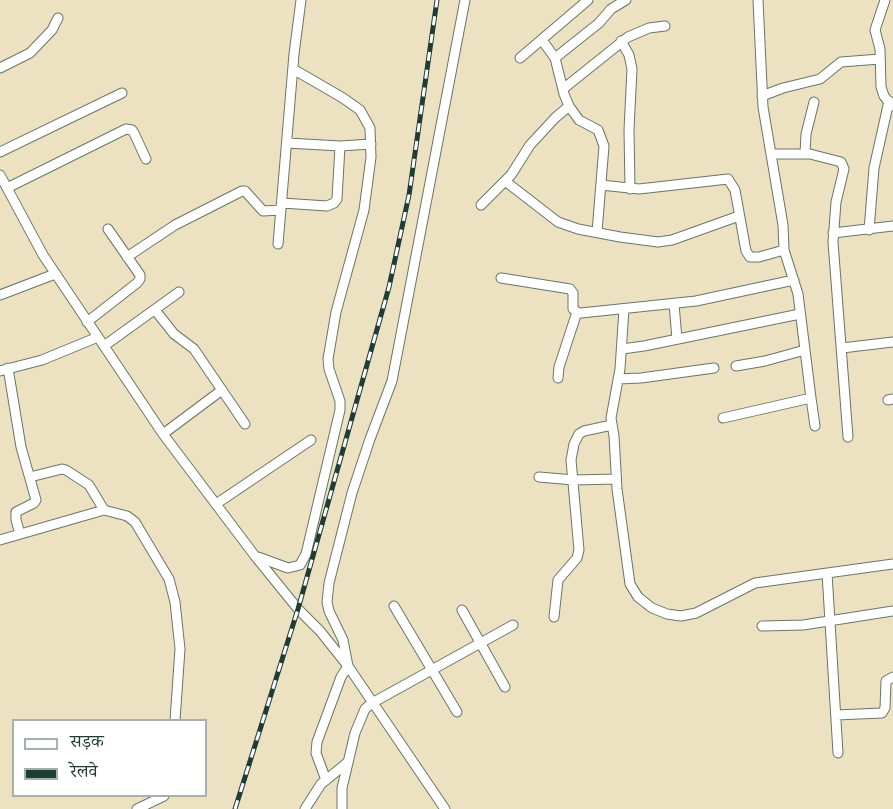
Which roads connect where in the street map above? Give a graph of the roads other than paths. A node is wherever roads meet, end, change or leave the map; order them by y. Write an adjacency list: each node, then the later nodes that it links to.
1 (301, 0): 15 (street)
2 (465, 0): 96 (street)
3 (588, 0): 9 (street)
4 (626, 0): 12 (street)
5 (758, 0): 18 (street)
6 (885, 0): 13 (street)
7 (58, 18): 14 (street)
8 (665, 26): 10 (street)
9 (542, 40): 11 (street); 12 (street)
10 (621, 41): 16 (street); 33 (street)
11 (520, 58)
12 (555, 58): 16 (street)
13 (880, 59): 18 (street); 20 (street)
14 (0, 68)
15 (293, 69): 22 (street); 23 (street)
16 (563, 89): 21 (street)
17 (122, 93): 25 (street)
18 (762, 96): 26 (street)
19 (814, 102): 27 (street)
20 (891, 104): 39 (street)
21 (570, 106): 30 (street); 31 (street)
22 (287, 143): 24 (street); 35 (street)
23 (371, 144): 24 (street); 85 (street)
24 (340, 146): 35 (street)
25 (0, 152)
26 (771, 154): 27 (street); 43 (street)
27 (805, 154): 41 (street)
28 (146, 159): 32 (street)
29 (0, 175): 32 (street)
30 (505, 181): 34 (street); 40 (street)
31 (601, 184): 33 (street); 40 (street)
32 (7, 188): 45 (street)
33 (630, 189): 36 (street)
34 (481, 204)
35 (282, 207): 42 (street); 44 (street)
36 (740, 216): 40 (street); 43 (street)
37 (893, 226): 39 (street)
38 (108, 229): 44 (street)
39 (868, 230): 41 (street)
40 (597, 232)
41 (833, 233): 60 (street)
42 (278, 244)
43 (784, 250): 47 (street)
44 (127, 257): 55 (street)
45 (55, 274): 49 (street); 55 (street)
46 (501, 278): 53 (street)
47 (794, 280): 50 (street); 54 (street)
48 (179, 292): 52 (street)
49 (0, 295)
50 (674, 304): 51 (street); 57 (street)
51 (624, 309): 53 (street); 61 (street)
52 (155, 310): 59 (street); 68 (street)
53 (576, 312): 66 (street)
54 (800, 314): 57 (street); 62 (street)
55 (87, 321): 56 (street)
56 (98, 337): 59 (street); 65 (street)
57 (677, 339): 61 (street)
58 (893, 342): 60 (street)
59 (104, 346): 74 (street)
60 (842, 348): 75 (street)
61 (622, 349): 67 (street)
62 (805, 350): 63 (street); 69 (street)
63 (736, 366)
64 (714, 368): 67 (street)
65 (4, 369): 77 (street)
66 (558, 378)
67 (618, 379): 72 (street)
68 (222, 390): 71 (street); 74 (street)
69 (811, 398): 70 (street); 73 (street)
70 (723, 418)
71 (245, 424)
72 (612, 425): 79 (street); 80 (street)
73 (815, 426)
74 (163, 434): 81 (street)
75 (848, 437)
76 (311, 440): 81 (street)
77 (30, 477): 82 (street); 83 (street)
78 (539, 477): 80 (street)
79 (616, 479): 80 (street); 87 (street)
80 (574, 480): 91 (street)
81 (216, 504): 85 (street)
82 (104, 510): 83 (street); 103 (street)
83 (20, 534): 84 (street)
84 (0, 540)
85 (255, 556): 96 (street)
86 (893, 564): 87 (street)
87 (827, 573): 92 (street)
88 (394, 606): 97 (street)
89 (462, 610): 95 (street)
90 (893, 611): 92 (street)
91 (554, 617)
92 (830, 620): 94 (street); 102 (street)
93 (513, 625): 95 (street)
94 (762, 626)
95 (480, 643): 97 (street); 99 (street)
96 (348, 666): 100 (street); 106 (street)
97 (432, 669): 100 (street); 101 (street)
98 (893, 677): 102 (street)
99 (505, 687)
100 (372, 703): 105 (street); 111 (street)
101 (458, 712)
102 (836, 715): 104 (street)
103 (174, 719)
104 (838, 753)
105 (348, 762): 106 (street); 110 (street)
106 (326, 780): 109 (street)
107 (160, 797): 108 (street)
108 (137, 809)
109 (306, 809)
110 (342, 809)
111 (445, 809)

